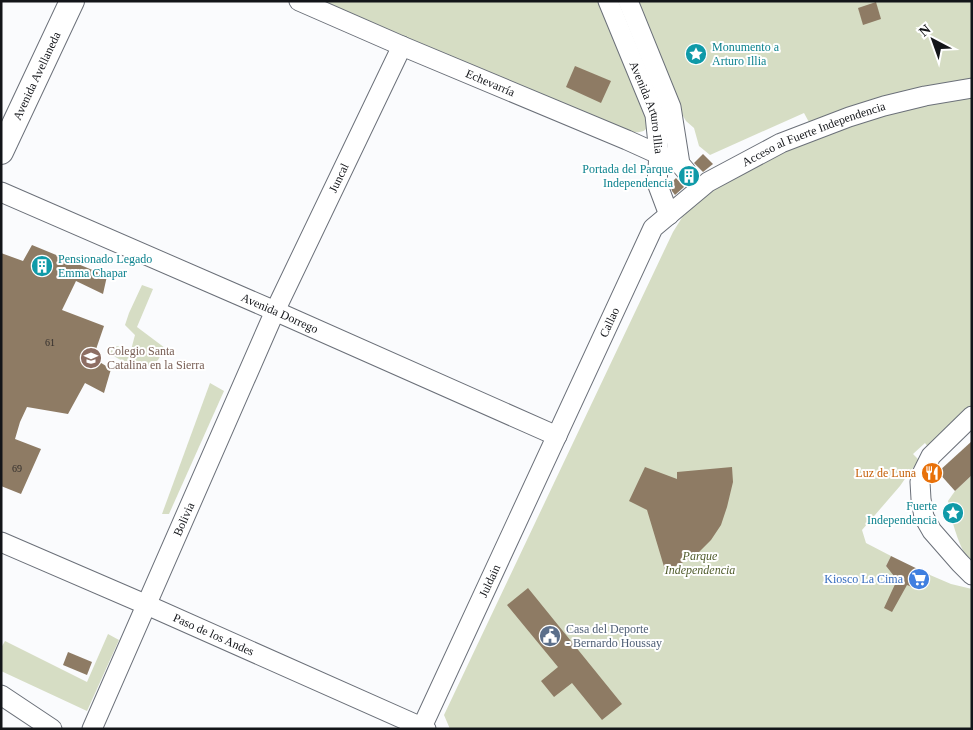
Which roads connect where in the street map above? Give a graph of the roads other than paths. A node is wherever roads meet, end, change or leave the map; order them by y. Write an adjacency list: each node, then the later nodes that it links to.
1 (72, 1): 7 (main road, Avenida Avellaneda)
2 (299, 1): 5 (street, Echevarría)
3 (608, 1): 8 (street, Avenida Arturo Illia)
4 (628, 1): 9 (street, Avenida Arturo Illia)
5 (402, 46): 8 (street, Echevarría); 12 (street, Juncal)
6 (972, 88): 9 (street, Acceso al Fuerte Independencia)
7 (1, 152)
8 (659, 154): 9 (street, Echevarría); 11 (street, Avenida Arturo Illia)
9 (690, 176): 11 (street, Acceso al Fuerte Independencia)
10 (1, 192): 12 (street, Avenida Dorrego)
11 (669, 215): 14 (street, Callao)
12 (276, 311): 14 (street, Avenida Dorrego); 17 (street, Bolivia)
13 (972, 416): 16 (street)
14 (557, 436): 19 (street, Juldain)
15 (1, 542): 17 (street, Paso de los Andes)
16 (972, 574)
17 (147, 605): 19 (street, Paso de los Andes); 21 (street, Bolivia)
18 (1, 695): 20 (street)
19 (424, 728)
20 (52, 729)
21 (92, 729)

